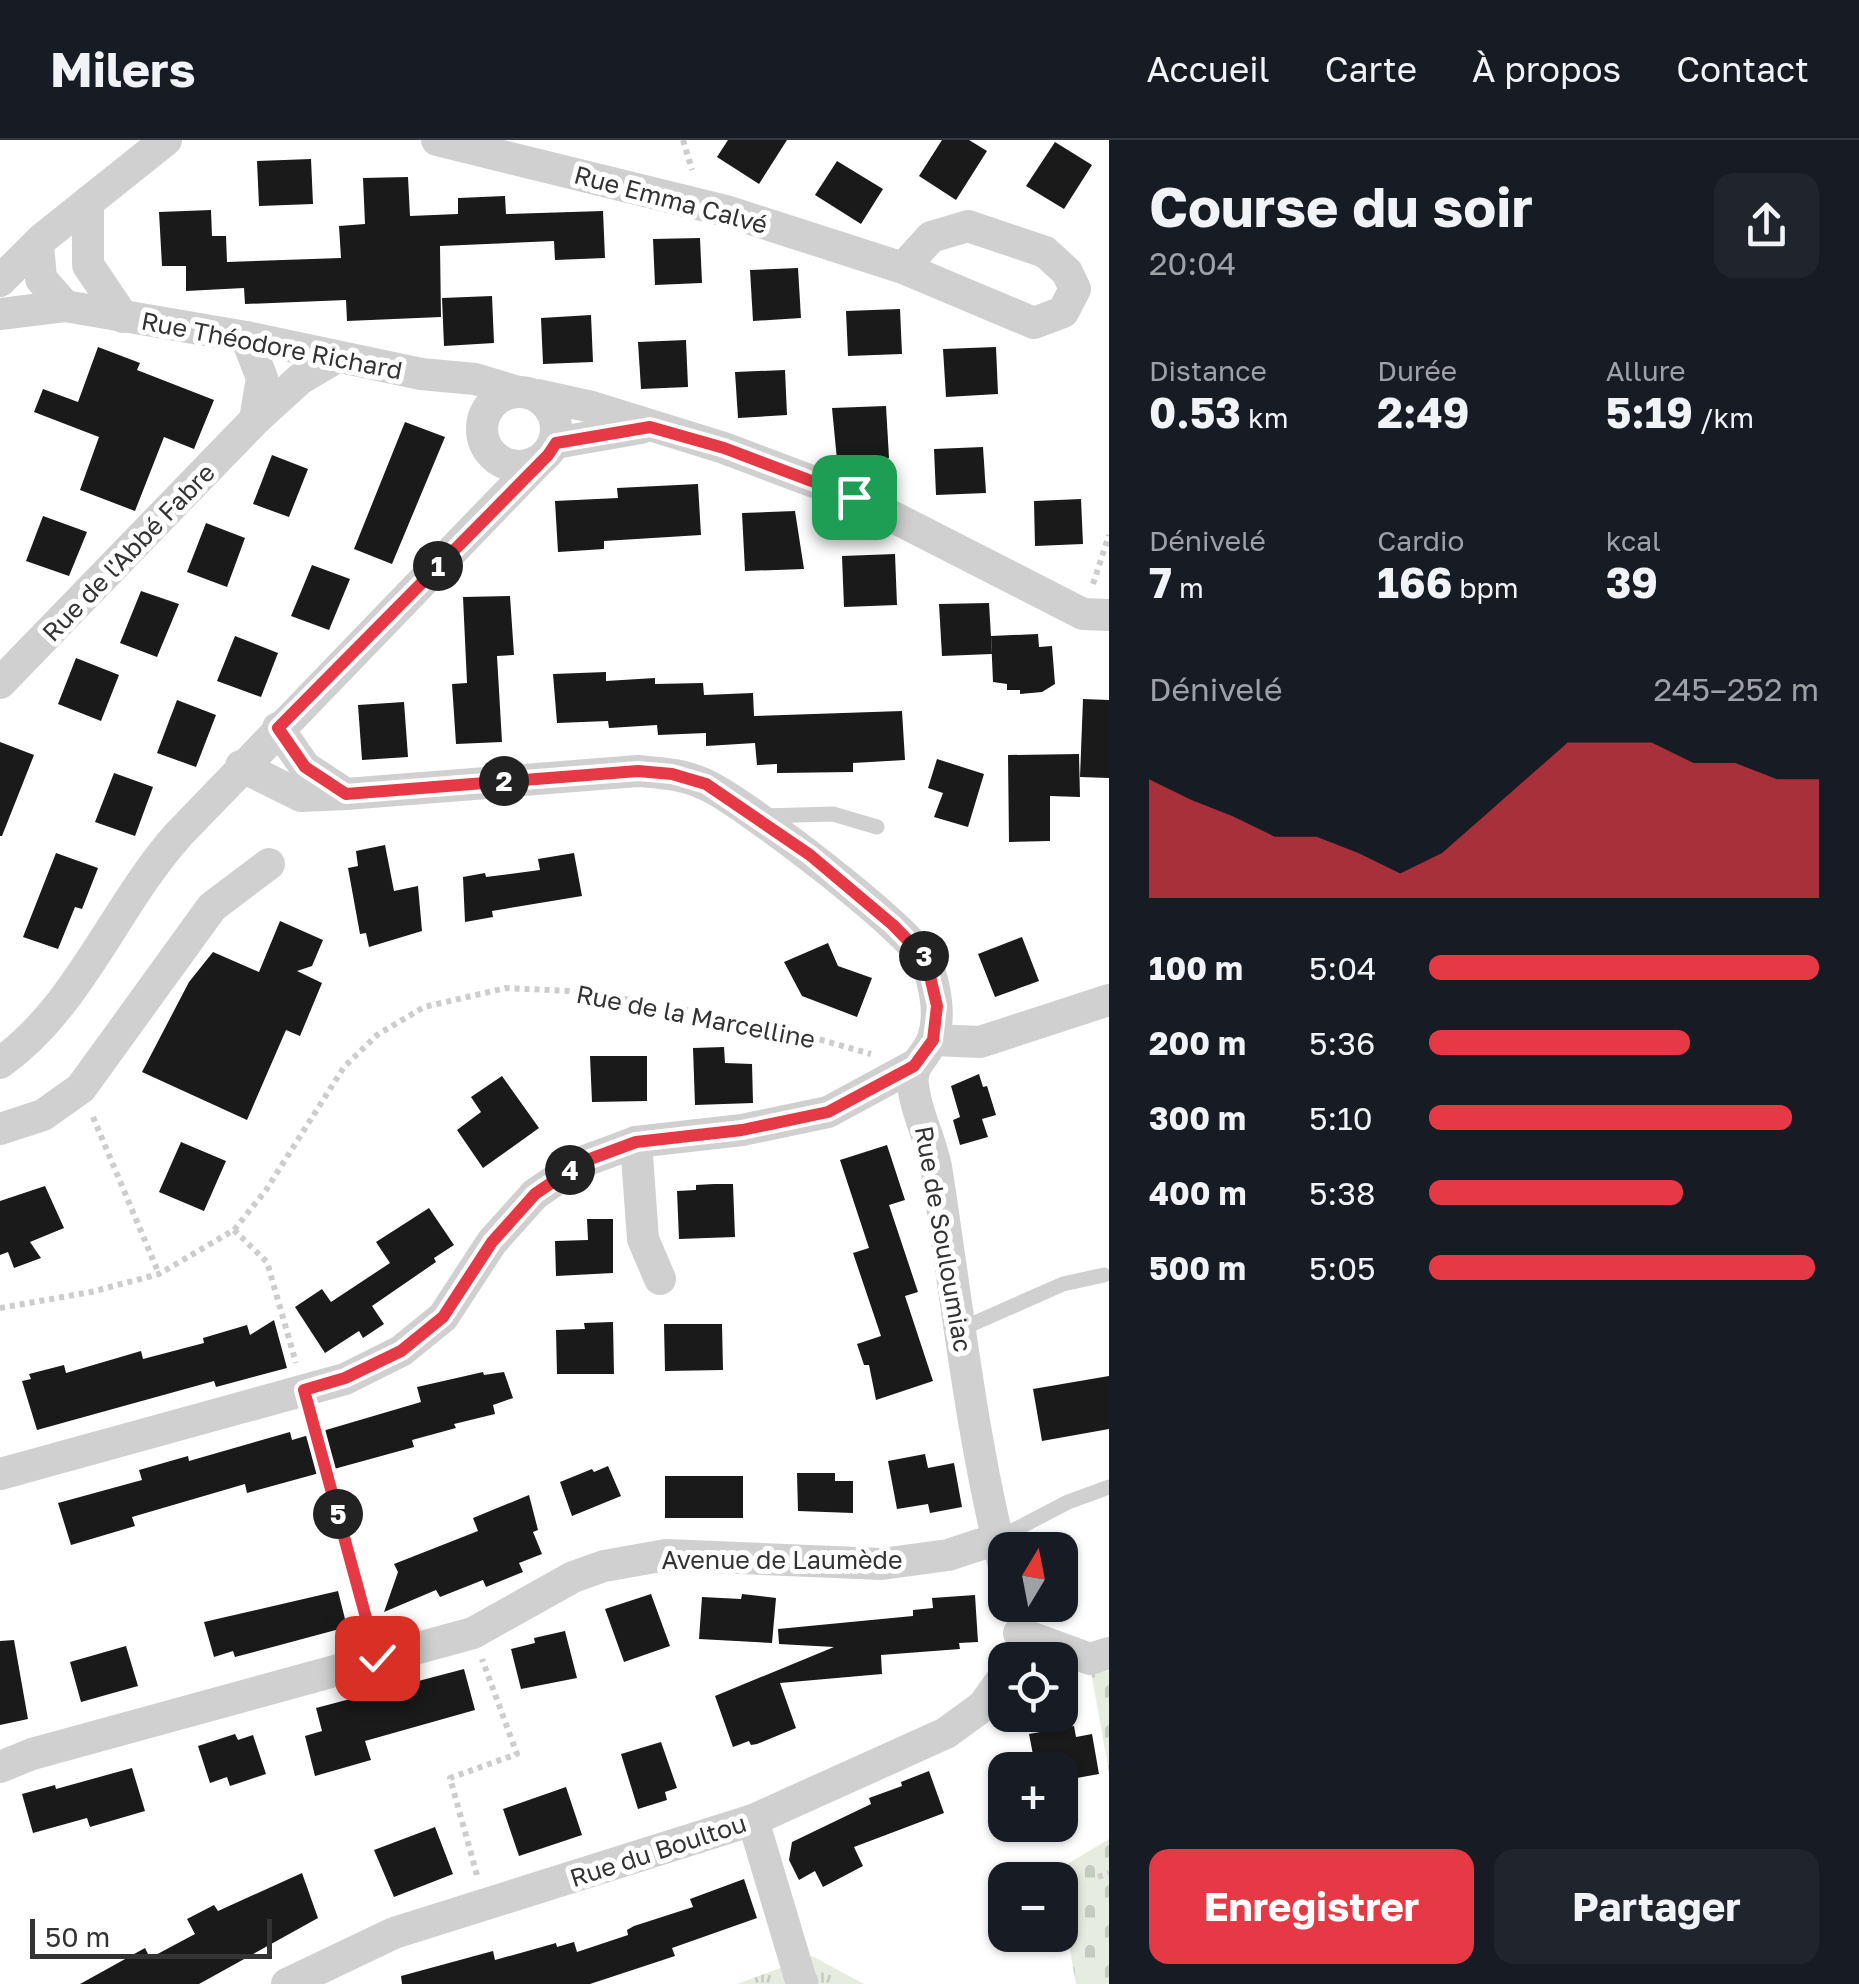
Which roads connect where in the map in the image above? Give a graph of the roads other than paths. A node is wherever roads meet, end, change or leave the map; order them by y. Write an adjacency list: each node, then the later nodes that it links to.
1 (166, 140): 3 (street)
2 (463, 142): 6 (street, Rue Emma Calvé)
3 (88, 202): 4 (street); 5 (street)
4 (40, 242): 5 (street, Rue Théodore Richard); 7 (street); 8 (street)
5 (88, 266): 10 (street, Rue Théodore Richard)
6 (903, 268): 6 (street, Rue Emma Calvé)
7 (0, 281)
8 (66, 306): 9 (street, Rue Théodore Richard); 10 (street, Rue Théodore Richard)
9 (0, 314)
10 (123, 317): 11 (street, Rue Théodore Richard)
11 (246, 337): 12 (street, Rue Théodore Richard); 15 (street)
12 (337, 357): 13 (street, Rue Théodore Richard); 15 (street, Rue de l'Abbé Fabre)
13 (421, 374): 14 (street, Rue Théodore Richard); 17 (street, Rue Théodore Richard)
14 (526, 393): 16 (street, Rue Théodore Richard); 17 (street); 18 (street)
15 (255, 420): 21 (street, Rue de l'Abbé Fabre)
16 (650, 427): 18 (street, Rue Théodore Richard); 20 (street, Rue Théodore Richard)
17 (487, 443): 18 (street); 19 (street)
18 (546, 453): 19 (street)
19 (487, 517): 22 (street)
20 (1096, 614)
21 (0, 683)
22 (278, 728): 23 (street); 24 (street)
23 (241, 766): 24 (street, Rue de Souloumiac); 30 (street)
24 (346, 794): 25 (street, Rue de Souloumiac)
25 (754, 816): 26 (lane); 29 (street, Rue de Souloumiac)
26 (877, 827)
27 (269, 864): 31 (street)
28 (1109, 1000): 29 (street)
29 (923, 1053): 32 (street); 35 (street, Rue de Souloumiac)
30 (0, 1063)
31 (0, 1130)
32 (636, 1142): 34 (street); 36 (street)
33 (1104, 1275): 35 (lane)
34 (660, 1280)
35 (961, 1329): 38 (street, Rue de Souloumiac)
36 (0, 1474)
37 (1109, 1487): 39 (lane)
38 (997, 1532)
39 (1029, 1532)
40 (988, 1554): 44 (street, Avenue de Laumède)
41 (1015, 1633): 42 (street)
42 (1109, 1654)
43 (988, 1698): 45 (street, Rue du Boultou)
44 (0, 1767)
45 (753, 1820): 46 (street, Rue du Boultou); 47 (street)
46 (287, 1984)
47 (802, 1984)

